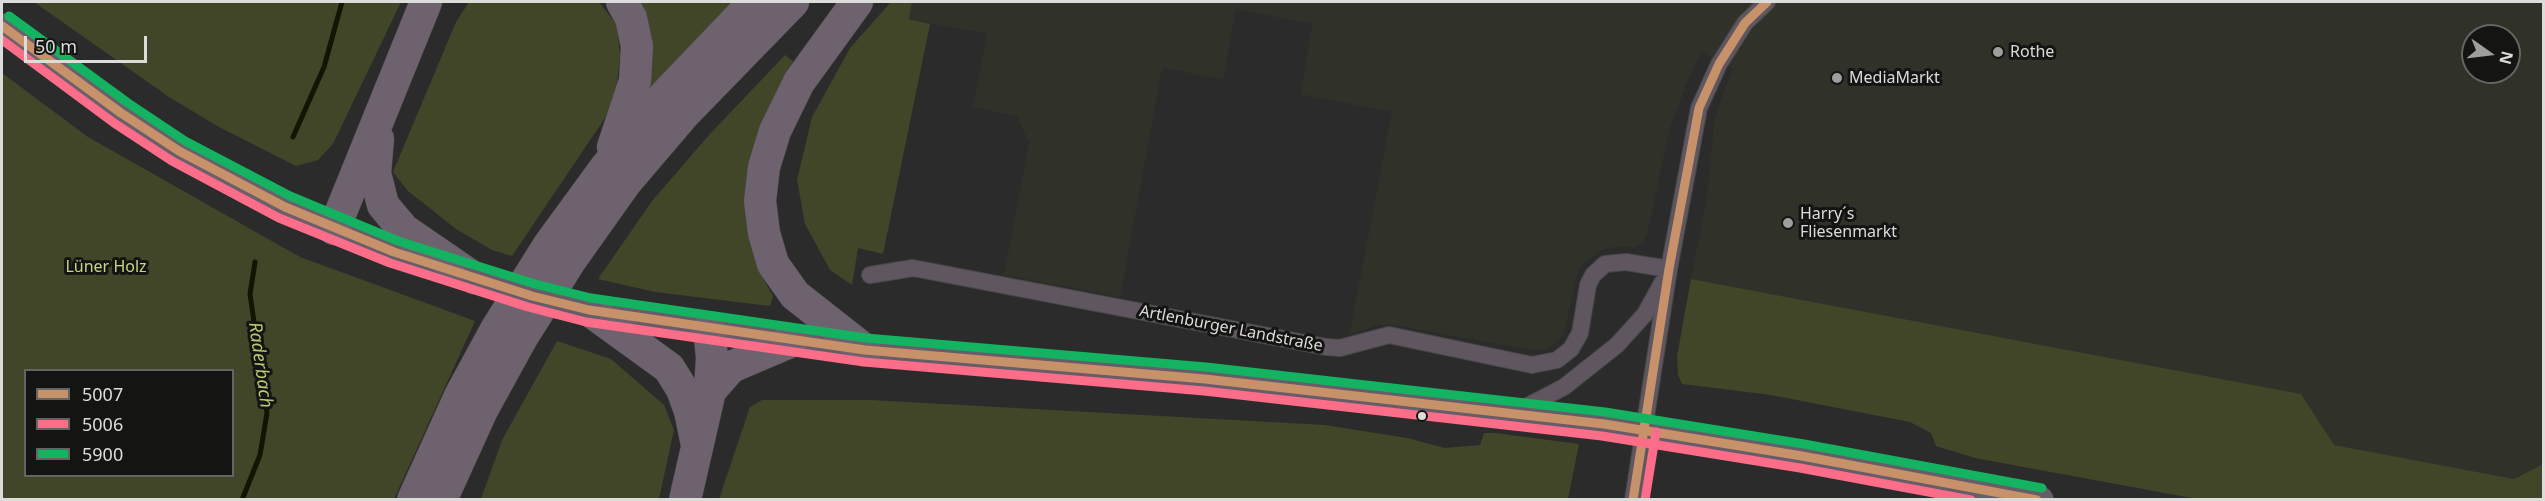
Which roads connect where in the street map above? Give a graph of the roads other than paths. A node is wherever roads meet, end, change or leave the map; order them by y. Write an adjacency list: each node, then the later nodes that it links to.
1 (426, 2): 9 (highway)
2 (440, 2): 9 (highway)
3 (622, 2): 11 (highway)
4 (754, 2): 11 (highway)
5 (793, 2): 24 (highway)
6 (857, 2): 19 (highway)
7 (1767, 2): 13 (street)
8 (2, 26): 12 (main road)
9 (415, 31): 10 (highway)
10 (380, 117): 12 (highway); 15 (highway)
11 (606, 167): 26 (highway)
12 (334, 229): 15 (main road)
13 (1670, 269): 14 (street, Artlenburger Landstraße); 21 (street); 22 (street)
14 (870, 275)
15 (474, 278): 16 (main road, bridge)
16 (589, 310): 17 (main road); 23 (highway)
17 (709, 329): 18 (main road); 20 (highway)
18 (792, 341): 19 (main road); 20 (highway)
19 (865, 350): 21 (main road)
20 (710, 391): 23 (highway)
21 (1515, 412): 22 (main road)
22 (1644, 429): 25 (main road); 28 (street)
23 (697, 445): 27 (highway)
24 (448, 491)
25 (1974, 493): 29 (main road)
26 (413, 500)
27 (685, 500)
28 (1633, 500)
29 (2040, 500)

